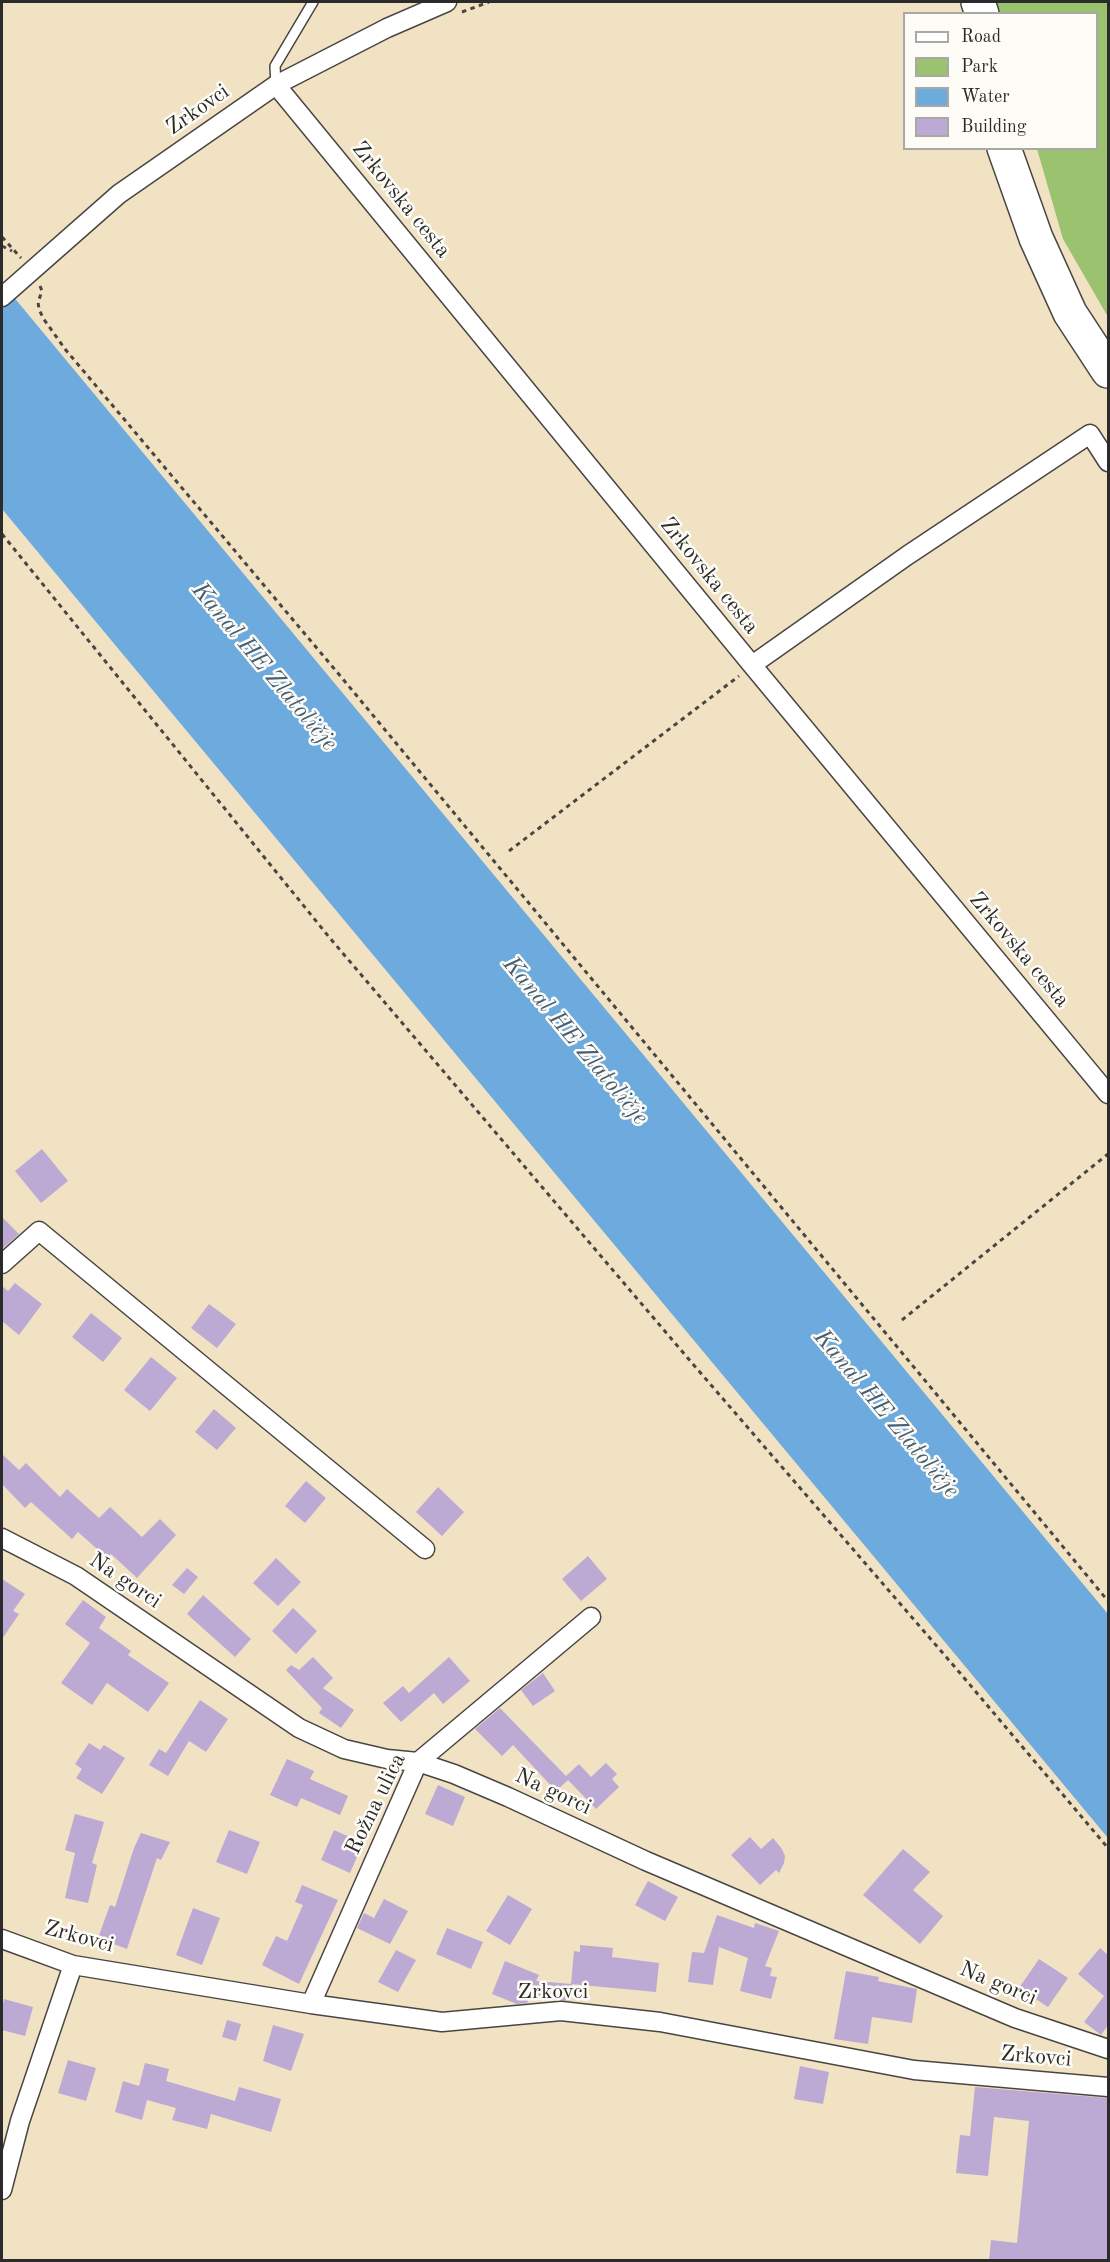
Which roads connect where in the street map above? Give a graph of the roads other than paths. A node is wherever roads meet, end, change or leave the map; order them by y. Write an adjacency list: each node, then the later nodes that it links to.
1 (313, 2): 3 (lane)
2 (447, 2): 3 (street, Zrkovci)
3 (276, 85): 6 (street, Zrkovci); 10 (street, Zrkovska cesta)
4 (1006, 150): 8 (highway)
5 (1028, 150): 7 (highway)
6 (2, 297)
7 (1108, 331)
8 (1108, 371)
9 (1108, 462): 10 (street)
10 (752, 665): 11 (street, Zrkovska cesta)
11 (1108, 1094)
12 (2, 1264): 14 (street)
13 (2, 1538): 16 (street, Na gorci)
14 (425, 1549)
15 (591, 1617): 16 (street, Rožna ulica)
16 (418, 1762): 19 (street, Rožna ulica); 20 (street, Na gorci)
17 (2, 1939): 18 (street, Zrkovci)
18 (73, 1965): 19 (street, Zrkovci); 22 (street)
19 (312, 2004): 21 (street, Zrkovci)
20 (1108, 2049)
21 (1108, 2087)
22 (2, 2190)

